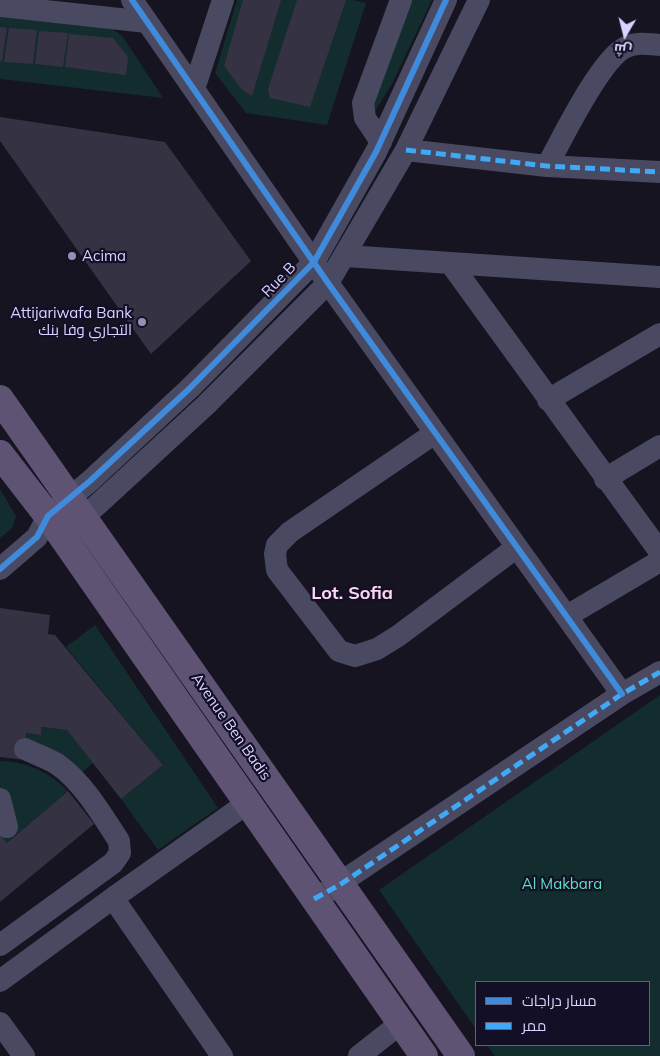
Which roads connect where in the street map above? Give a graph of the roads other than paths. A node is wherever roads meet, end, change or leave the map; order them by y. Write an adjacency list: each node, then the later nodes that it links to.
1 (132, 0): 7 (street)
2 (224, 0): 9 (street)
3 (402, 0): 10 (street)
4 (446, 0): 10 (street, Rue B)
5 (479, 0): 11 (street, Rue B)
6 (0, 6): 7 (street)
7 (147, 22): 9 (street)
8 (660, 45): 12 (street)
9 (194, 89): 15 (street)
10 (381, 142): 15 (street, Rue B)
11 (406, 150): 12 (street); 14 (street, Rue B)
12 (547, 166): 13 (street)
13 (660, 172)
14 (346, 256): 16 (street); 18 (street, Rue B)
15 (314, 262): 18 (street); 26 (street, Rue B)
16 (451, 264): 17 (street); 21 (street)
17 (660, 277)
18 (328, 283): 22 (street); 26 (street, Rue B)
19 (660, 334): 21 (street)
20 (0, 399): 26 (main road, Avenue Ben Badis)
21 (548, 400): 25 (street)
22 (435, 433): 28 (street); 28 (street)
23 (660, 446): 25 (street)
24 (0, 454): 27 (main road, Avenue Ben Badis)
25 (605, 479): 29 (street)
26 (77, 508): 27 (street, Rue B); 39 (main road, Avenue Ben Badis)
27 (49, 530): 31 (street, Rue B); 37 (main road, Avenue Ben Badis)
28 (517, 548): 32 (street)
29 (660, 552)
30 (660, 561): 32 (street)
31 (0, 569)
32 (566, 616): 34 (street)
33 (660, 672): 34 (street)
34 (622, 694): 39 (street)
35 (25, 749): 42 (street)
36 (0, 799): 38 (street)
37 (246, 804): 40 (street); 41 (main road, Avenue Ben Badis)
38 (7, 828)
39 (341, 884): 41 (street); 50 (main road, Avenue Ben Badis)
40 (113, 898): 43 (street); 47 (street)
41 (314, 899): 45 (main road, Avenue Ben Badis)
42 (0, 945)
43 (0, 981)
44 (0, 1023): 46 (street)
45 (401, 1023): 48 (street); 49 (main road, Avenue Ben Badis)
46 (24, 1056)
47 (222, 1056)
48 (359, 1056)
49 (424, 1056)
50 (461, 1056)

